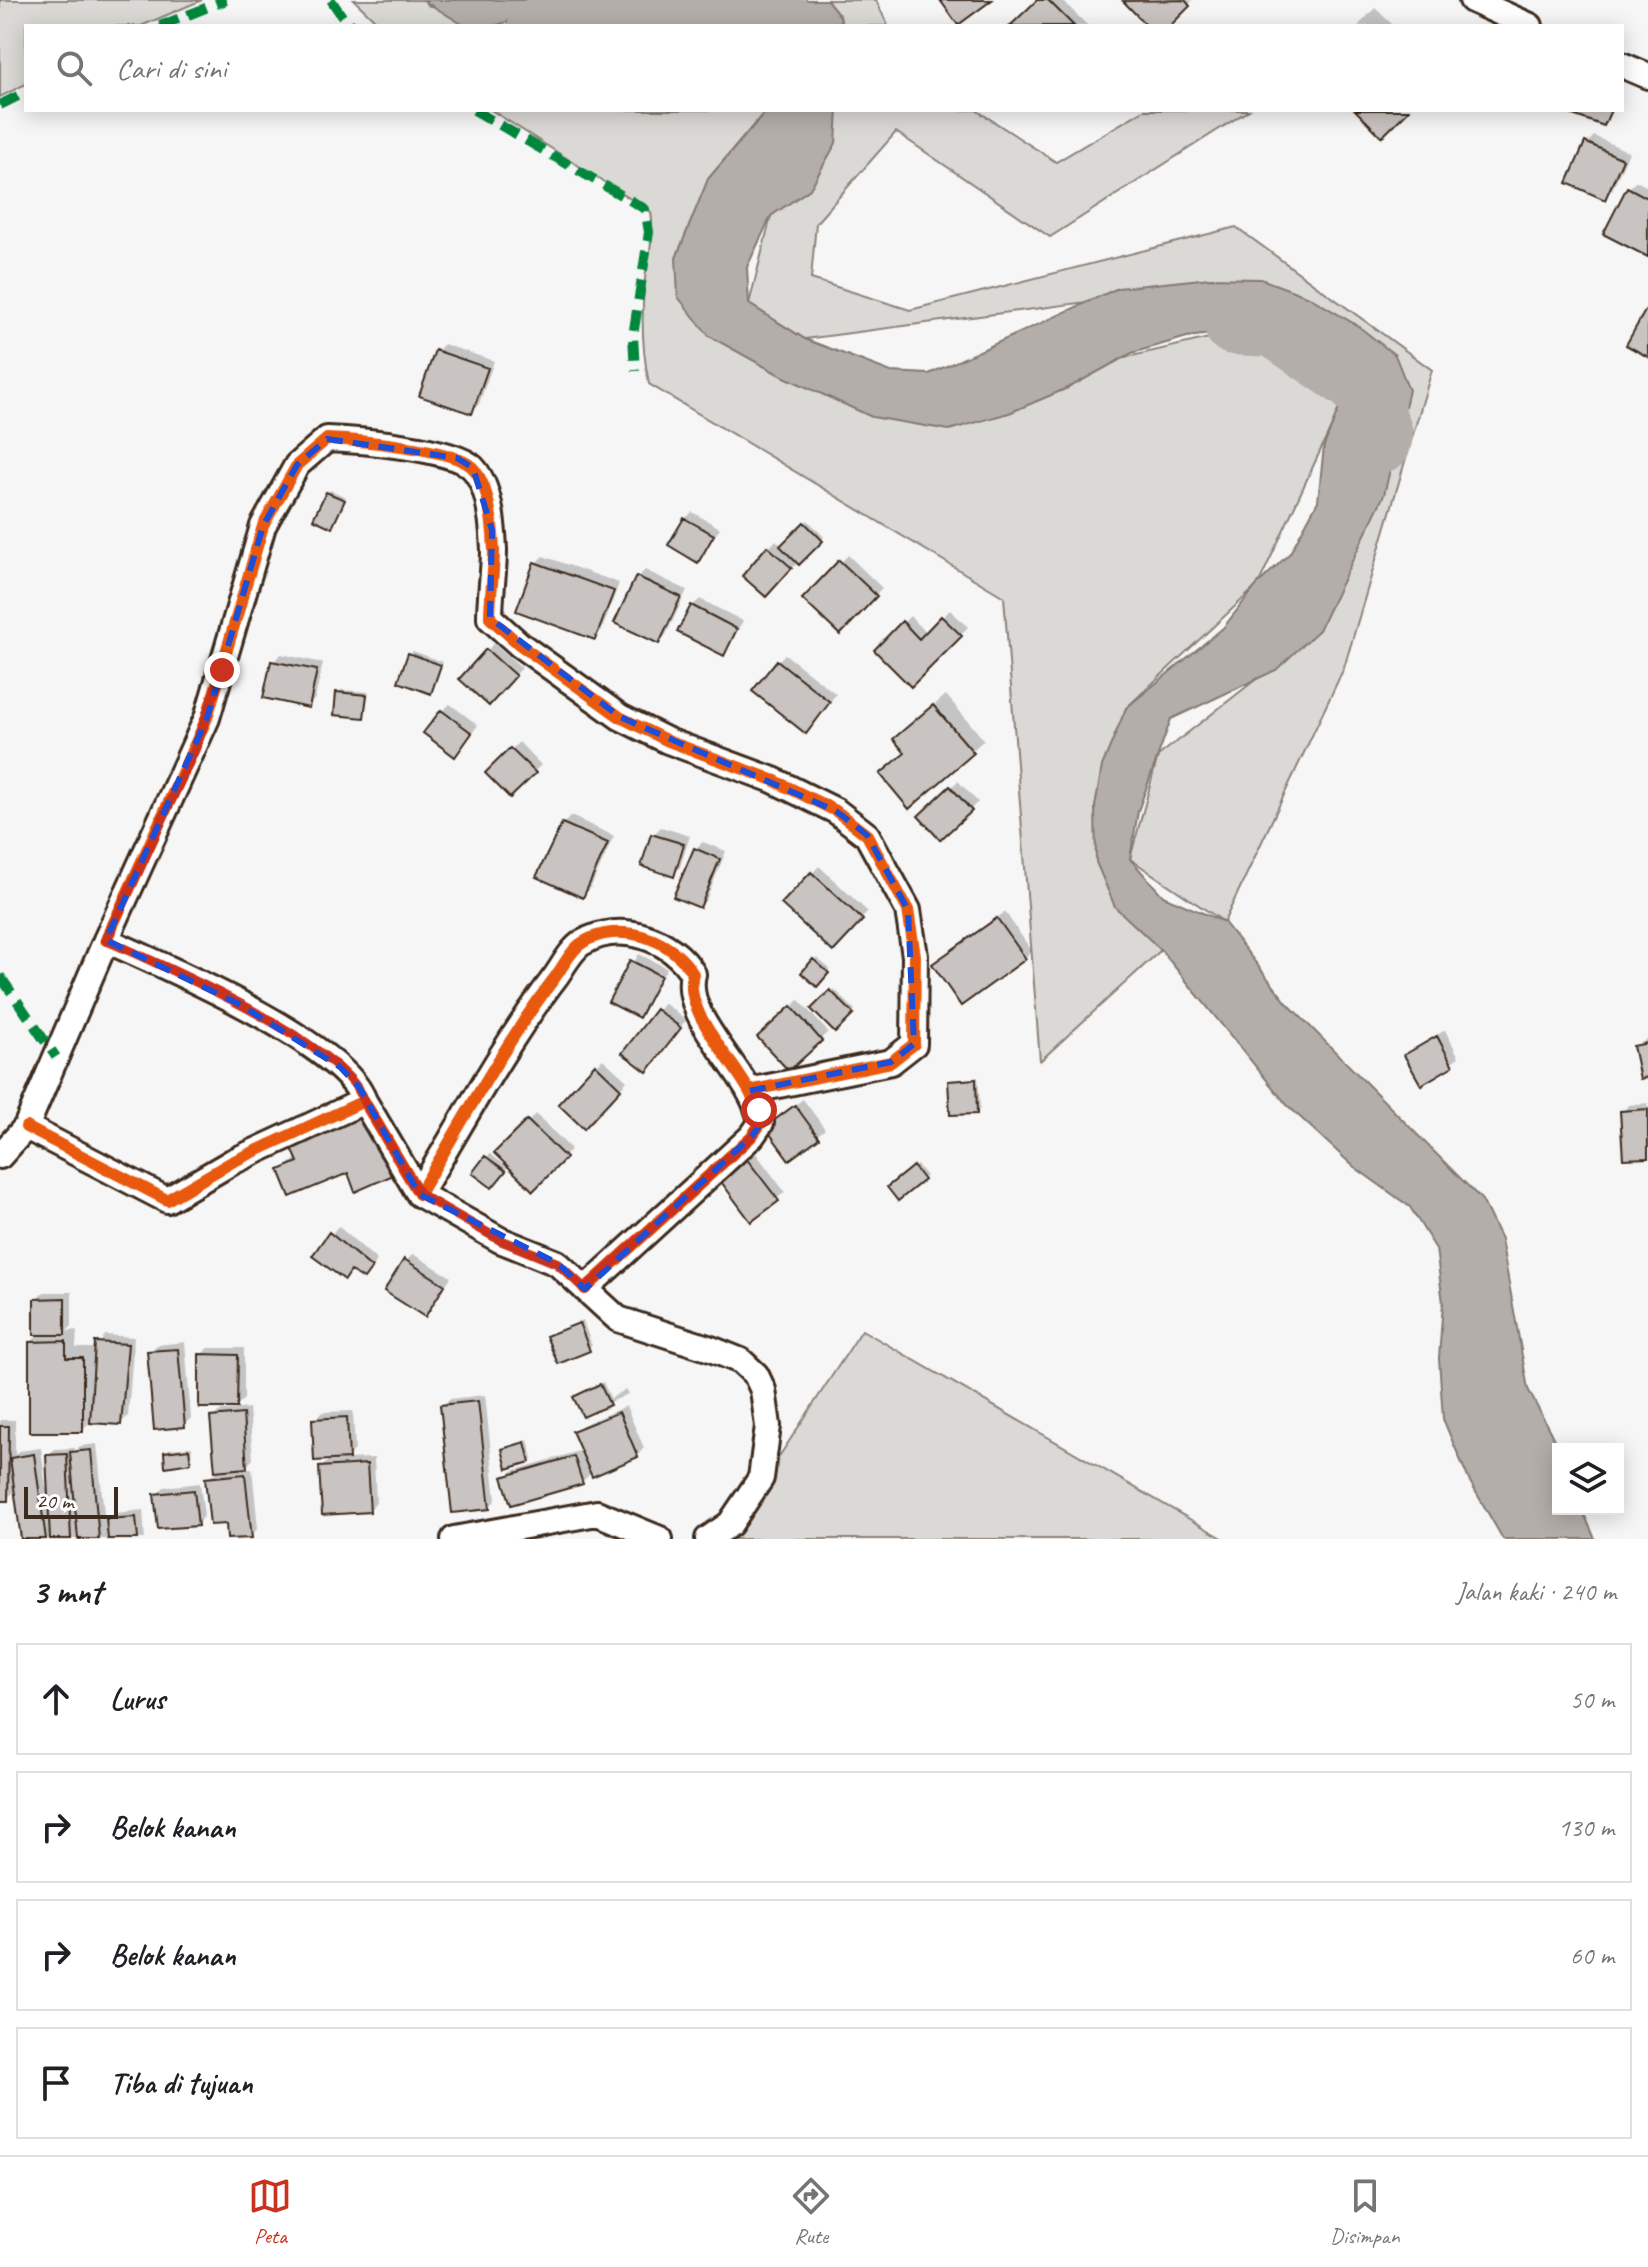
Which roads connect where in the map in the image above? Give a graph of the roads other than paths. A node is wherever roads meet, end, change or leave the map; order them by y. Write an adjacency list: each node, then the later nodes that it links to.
1 (1472, 0): 2 (street)
2 (1526, 24)
3 (1624, 66): 4 (street)
4 (1648, 76)
5 (106, 940): 6 (street); 7 (street); 8 (street)
6 (749, 1091): 10 (street); 11 (street)
7 (364, 1101): 8 (street); 10 (street)
8 (26, 1127): 9 (street)
9 (0, 1156)
10 (419, 1194): 11 (street)
11 (585, 1289): 14 (street)
12 (454, 1539): 13 (street)
13 (660, 1539)
14 (708, 1539)

